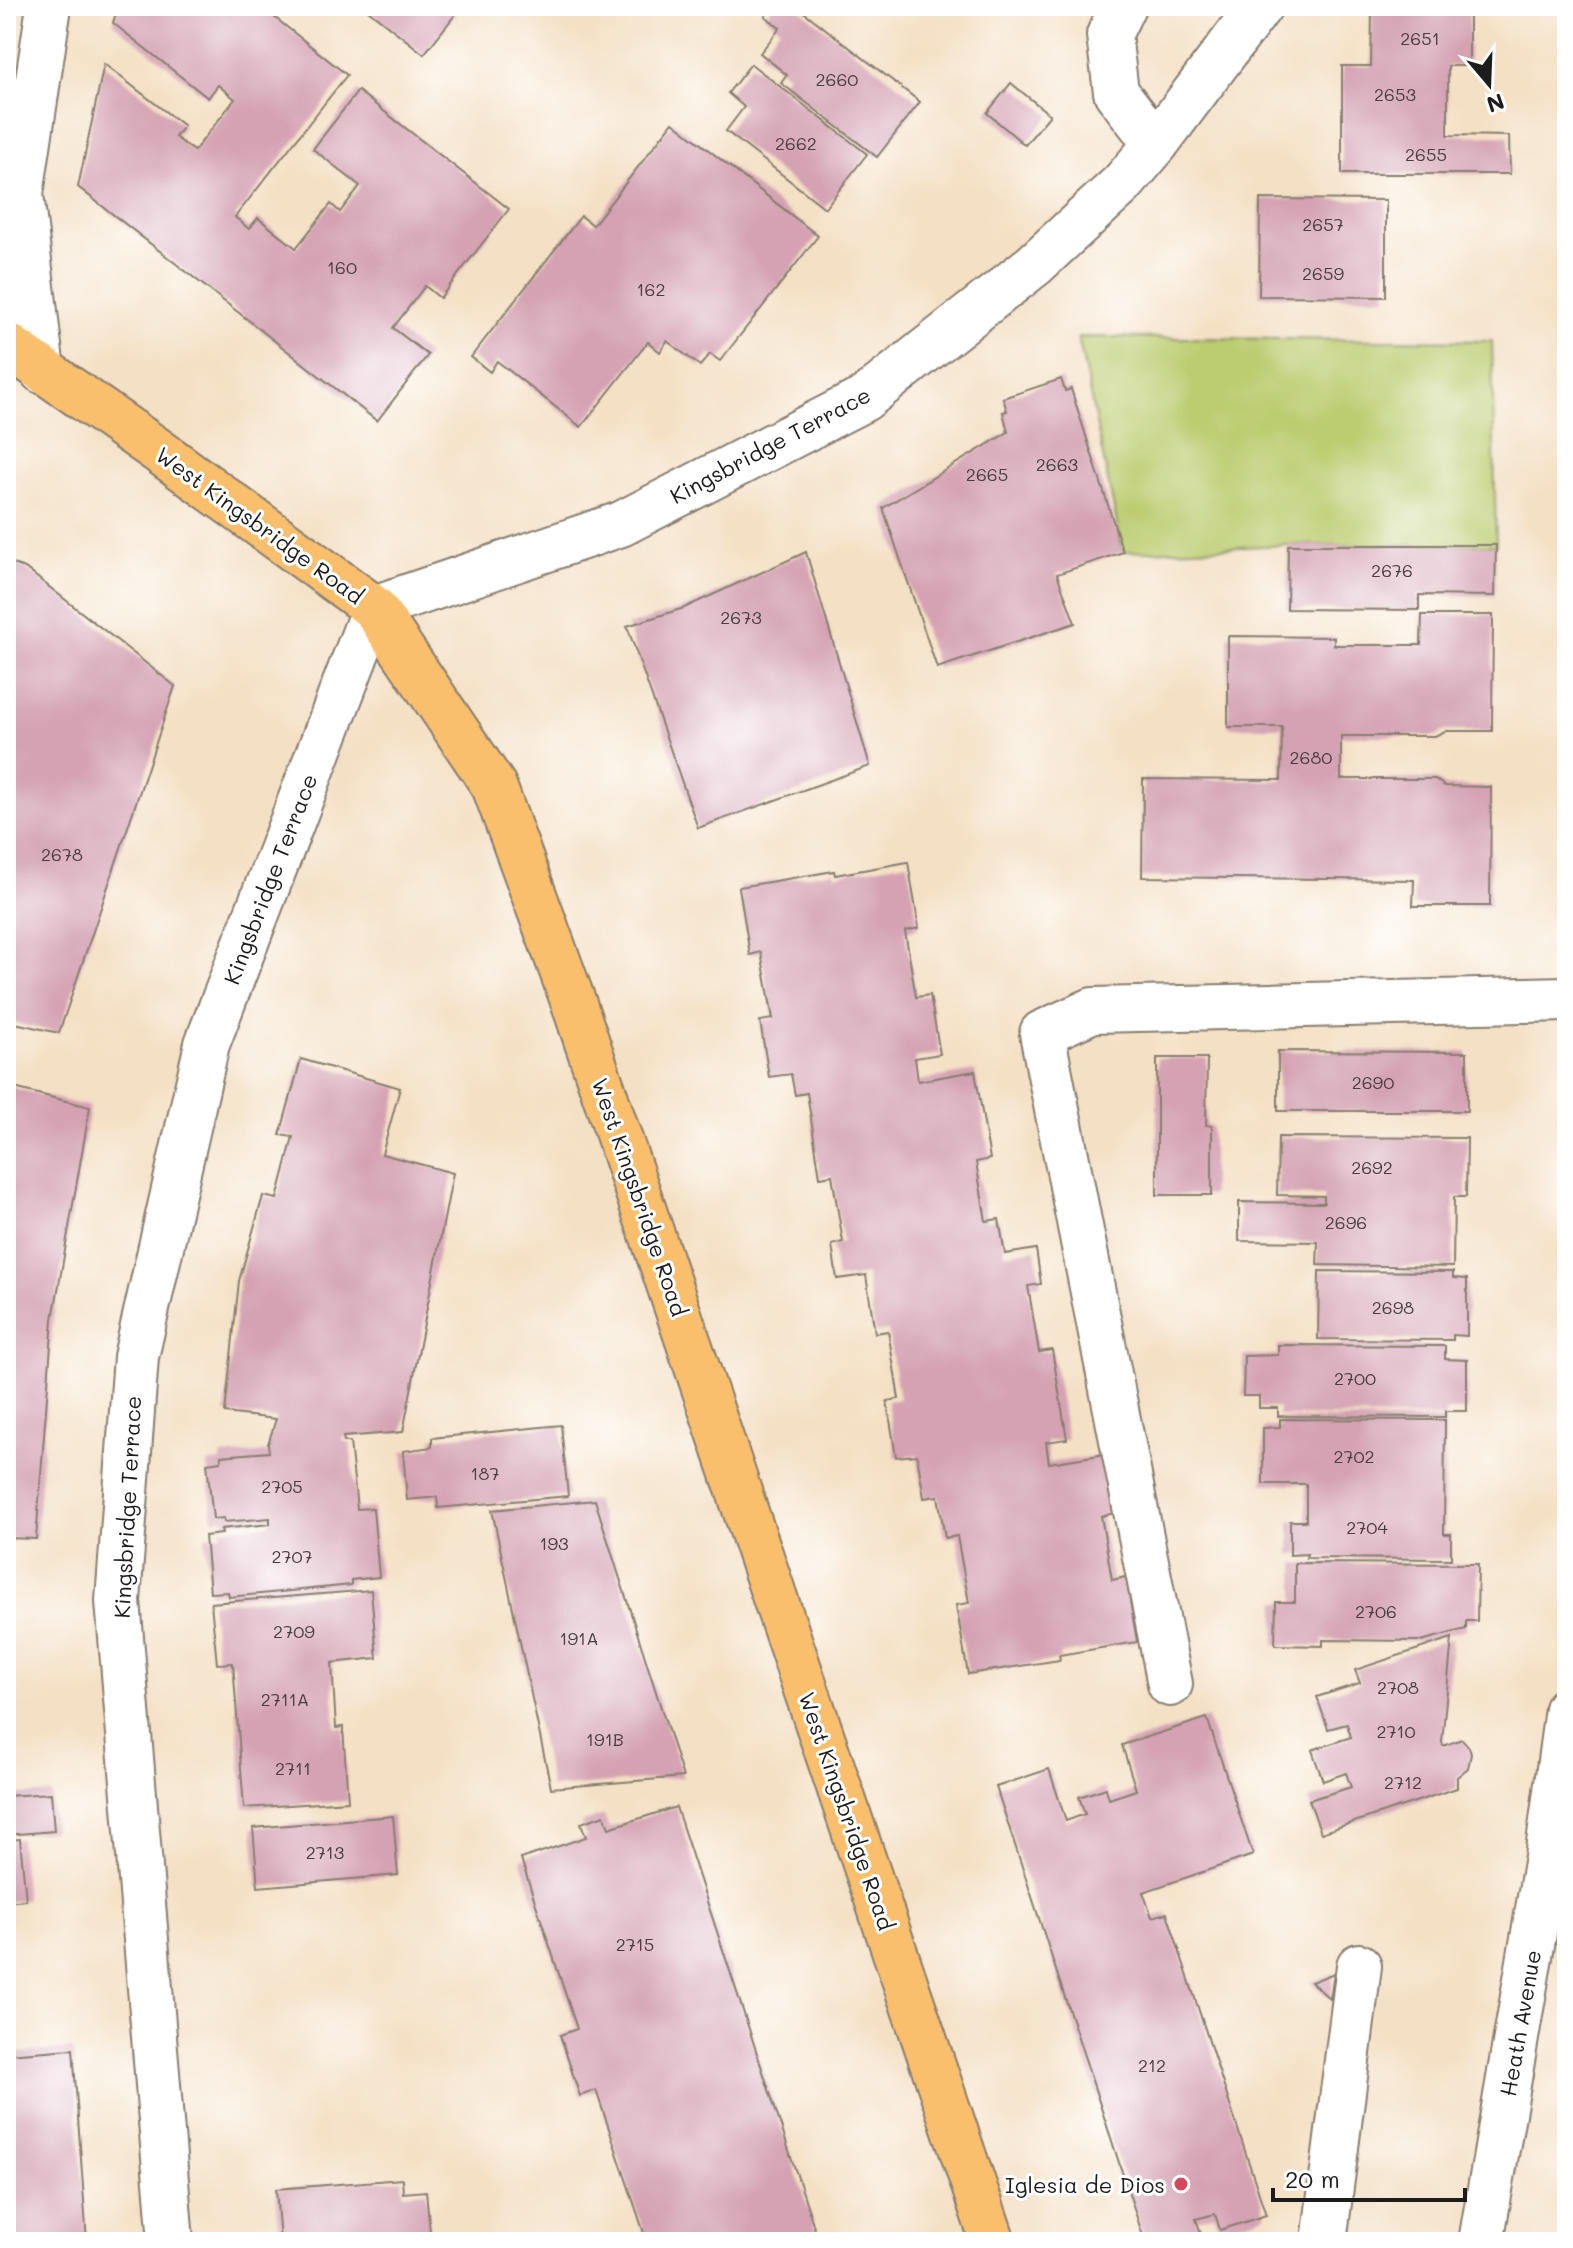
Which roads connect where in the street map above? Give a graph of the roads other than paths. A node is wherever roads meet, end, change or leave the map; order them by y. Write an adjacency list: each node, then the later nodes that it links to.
1 (49, 6): 6 (street)
2 (1123, 6): 4 (street)
3 (1260, 6): 4 (street, Kingsbridge Terrace)
4 (1156, 144): 7 (street, Kingsbridge Terrace)
5 (6, 344): 6 (main road, West Kingsbridge Road)
6 (42, 371): 7 (main road, West Kingsbridge Road)
7 (374, 608): 12 (street, Kingsbridge Terrace); 13 (main road, West Kingsbridge Road)
8 (1567, 999): 9 (street)
9 (1170, 1684)
10 (1567, 1709): 15 (street, Heath Avenue)
11 (1359, 1966): 14 (street)
12 (171, 2242)
13 (993, 2242)
14 (1324, 2242)
15 (1481, 2242)

